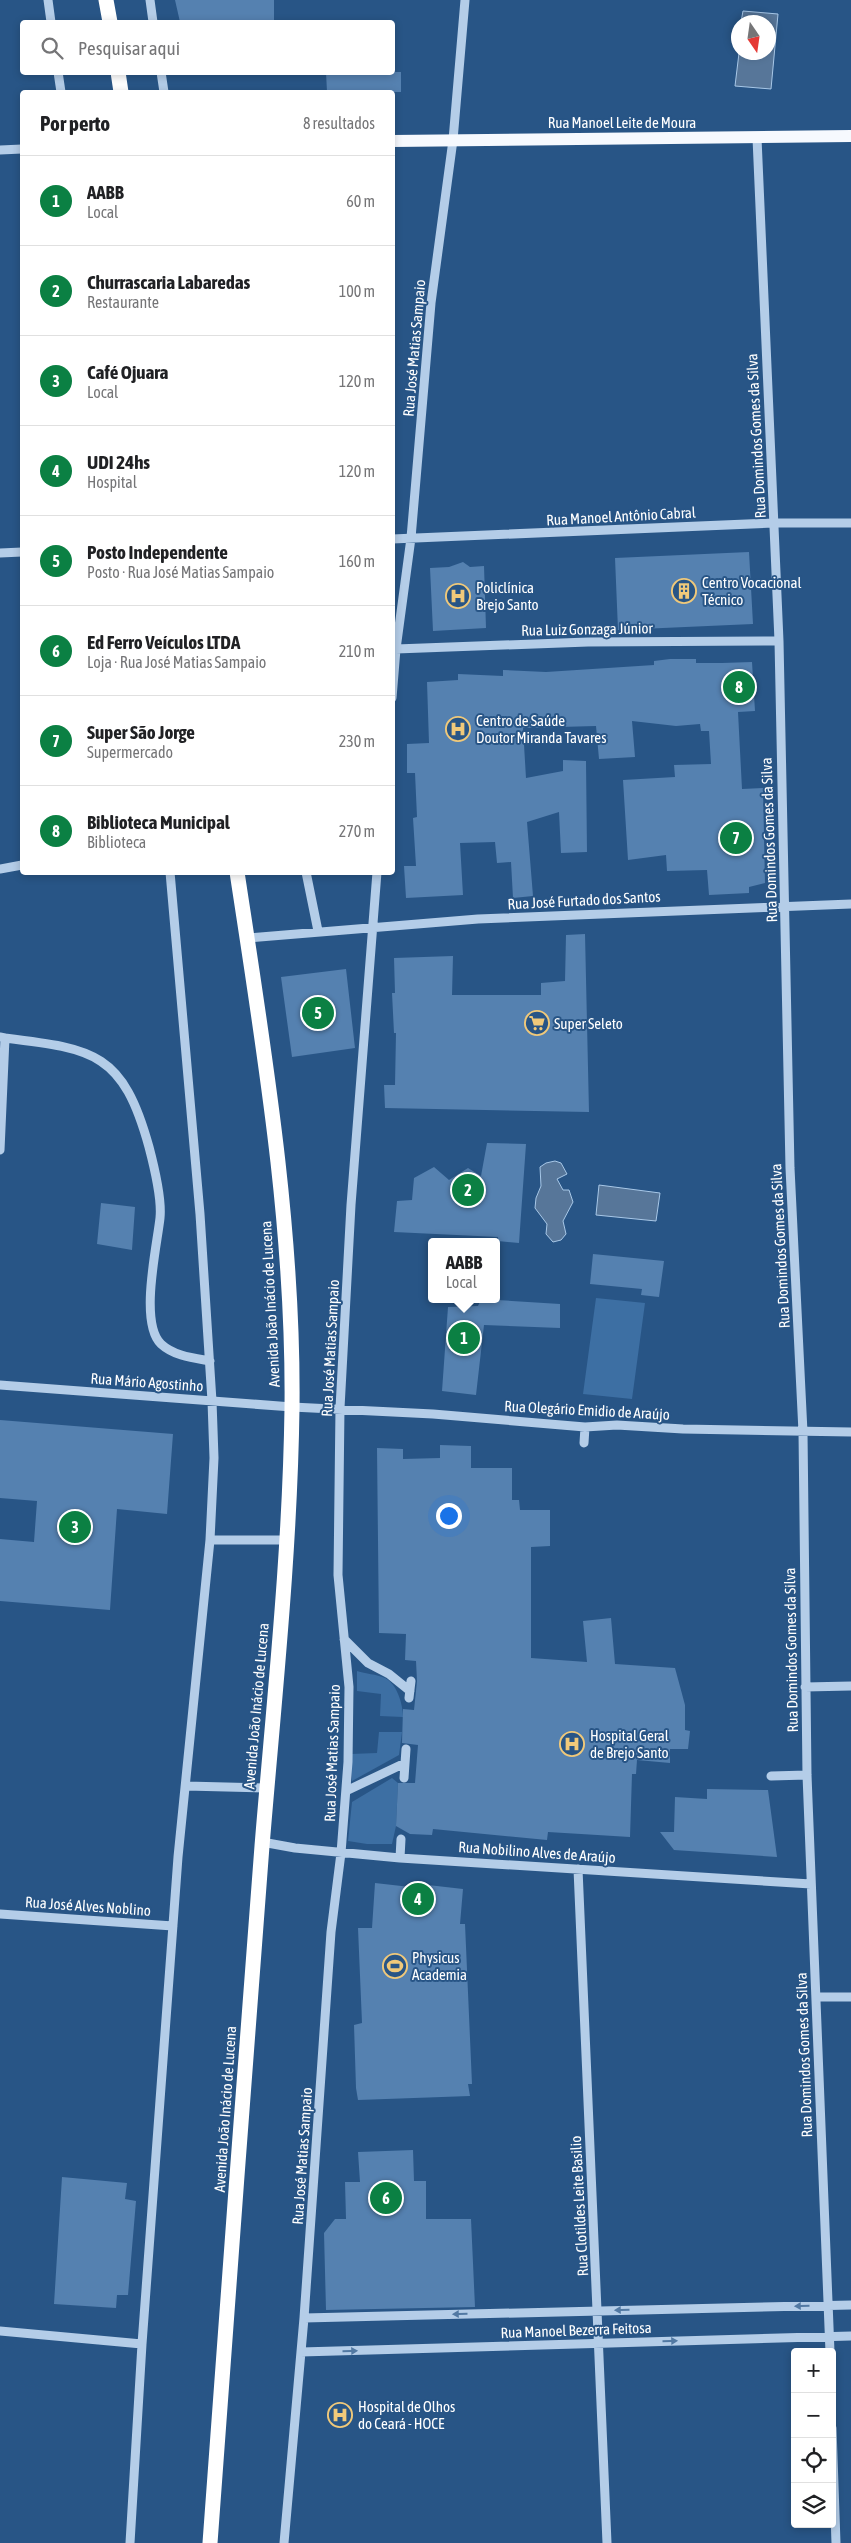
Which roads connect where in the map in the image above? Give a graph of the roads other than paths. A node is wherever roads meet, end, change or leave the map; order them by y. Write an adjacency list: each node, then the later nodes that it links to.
1 (48, 0): 5 (street)
2 (106, 0): 6 (highway)
3 (150, 0): 7 (street)
4 (465, 0): 16 (street, Rua José Matias Sampaio)
5 (51, 20)
6 (110, 20)
7 (153, 20)
8 (58, 75): 11 (street)
9 (118, 75): 12 (highway)
10 (161, 75): 13 (street)
11 (61, 90)
12 (121, 90)
13 (164, 90)
14 (851, 136): 15 (main road, Rua Manoel Leite de Moura)
15 (757, 138): 16 (main road, Rua Manoel Leite de Moura); 20 (street, Rua Domindos Gomes da Silva)
16 (453, 140): 17 (main road, Rua Manoel Leite de Moura); 22 (street, Rua José Matias Sampaio)
17 (395, 141)
18 (20, 148): 19 (street)
19 (0, 150)
20 (773, 523): 21 (street, Rua Manoel Antônio Cabral); 22 (street, Rua Manoel Antônio Cabral); 26 (street, Rua Domindos Gomes da Silva)
21 (851, 523)
22 (411, 538): 23 (street, Rua Manoel Antônio Cabral); 27 (street, Rua José Matias Sampaio)
23 (395, 539)
24 (20, 552): 25 (street)
25 (0, 553)
26 (779, 641): 27 (street, Rua Luiz Gonzaga Júnior); 36 (street, Rua Domindos Gomes da Silva)
27 (396, 649): 28 (street, Rua José Matias Sampaio)
28 (395, 661)
29 (20, 865): 30 (street)
30 (0, 868)
31 (170, 875): 42 (street)
32 (238, 875): 39 (highway, Avenida João Inácio de Lucena)
33 (307, 875): 38 (street)
34 (377, 875): 37 (street, Rua José Matias Sampaio)
35 (851, 904): 36 (street, Rua José Furtado dos Santos)
36 (785, 905): 37 (street, Rua José Furtado dos Santos); 48 (street, Rua Domindos Gomes da Silva)
37 (371, 927): 38 (street, Rua José Furtado dos Santos); 46 (street, Rua José Matias Sampaio)
38 (318, 931): 39 (street, Rua José Furtado dos Santos)
39 (247, 938): 45 (highway, Avenida João Inácio de Lucena)
40 (3, 1038): 41 (street); 42 (street)
41 (0, 1150)
42 (210, 1361): 44 (street)
43 (0, 1385): 44 (street, Rua Mário Agostinho)
44 (212, 1401): 45 (street, Rua Mário Agostinho); 51 (street)
45 (292, 1406): 46 (street, Rua Olegário Emidio de Araújo); 52 (highway, Avenida João Inácio de Lucena)
46 (340, 1408): 47 (street, Rua Olegário Emidio de Araújo); 53 (street, Rua José Matias Sampaio)
47 (584, 1427): 48 (street, Rua Olegário Emidio de Araújo); 50 (street)
48 (803, 1432): 49 (street, Rua Olegário Emidio de Araújo); 55 (street, Rua Domindos Gomes da Silva)
49 (851, 1432)
50 (584, 1443)
51 (210, 1540): 52 (street); 62 (street)
52 (288, 1540): 63 (highway, Avenida João Inácio de Lucena)
53 (344, 1639): 56 (street); 64 (street, Rua José Matias Sampaio)
54 (851, 1686): 55 (street)
55 (805, 1687): 59 (street, Rua Domindos Gomes da Silva)
56 (410, 1690)
57 (406, 1749): 58 (street)
58 (405, 1763): 61 (street); 64 (street)
59 (807, 1775): 60 (street); 70 (street, Rua Domindos Gomes da Silva)
60 (771, 1776)
61 (404, 1778)
62 (186, 1786): 63 (street); 72 (street)
63 (267, 1788): 66 (highway, Avenida João Inácio de Lucena)
64 (346, 1791): 67 (street, Rua José Matias Sampaio)
65 (401, 1839): 68 (street)
66 (262, 1842): 67 (street, Rua Nobilino Alves de Araújo); 88 (highway, Avenida João Inácio de Lucena)
67 (341, 1853): 68 (street, Rua Nobilino Alves de Araújo); 78 (street, Rua José Matias Sampaio)
68 (400, 1858): 69 (street, Rua Nobilino Alves de Araújo)
69 (578, 1869): 70 (street, Rua Nobilino Alves de Araújo); 77 (street, Rua Clotildes Leite Basilio)
70 (810, 1884): 73 (street, Rua Domindos Gomes da Silva)
71 (0, 1914): 72 (street, Rua José Alves Noblino)
72 (173, 1926): 82 (street)
73 (816, 1997): 74 (street); 75 (street, Rua Domindos Gomes da Silva)
74 (851, 1997)
75 (827, 2305): 76 (street, Rua Manoel Bezerra Feitosa); 77 (street, Rua Manoel Bezerra Feitosa, one-way to 77); 80 (street, Rua Domindos Gomes da Silva)
76 (851, 2305)
77 (598, 2311): 78 (street, Rua Manoel Bezerra Feitosa, one-way to 78); 83 (street, Rua Clotildes Leite Basilio)
78 (304, 2318): 85 (street, Rua José Matias Sampaio)
79 (0, 2331): 82 (street)
80 (830, 2336): 81 (street, Rua Manoel Bezerra Feitosa); 83 (street, Rua Manoel Bezerra Feitosa, one-way to 80); 84 (street, Rua Domindos Gomes da Silva)
81 (851, 2336)
82 (142, 2344): 87 (street)
83 (598, 2344): 85 (street, Rua Manoel Bezerra Feitosa, one-way to 83); 90 (street, Rua Clotildes Leite Basilio)
84 (830, 2348)
85 (301, 2352): 89 (street, Rua José Matias Sampaio)
86 (832, 2438): 91 (street)
87 (130, 2543)
88 (210, 2543)
89 (284, 2543)
90 (607, 2543)
91 (836, 2543)

